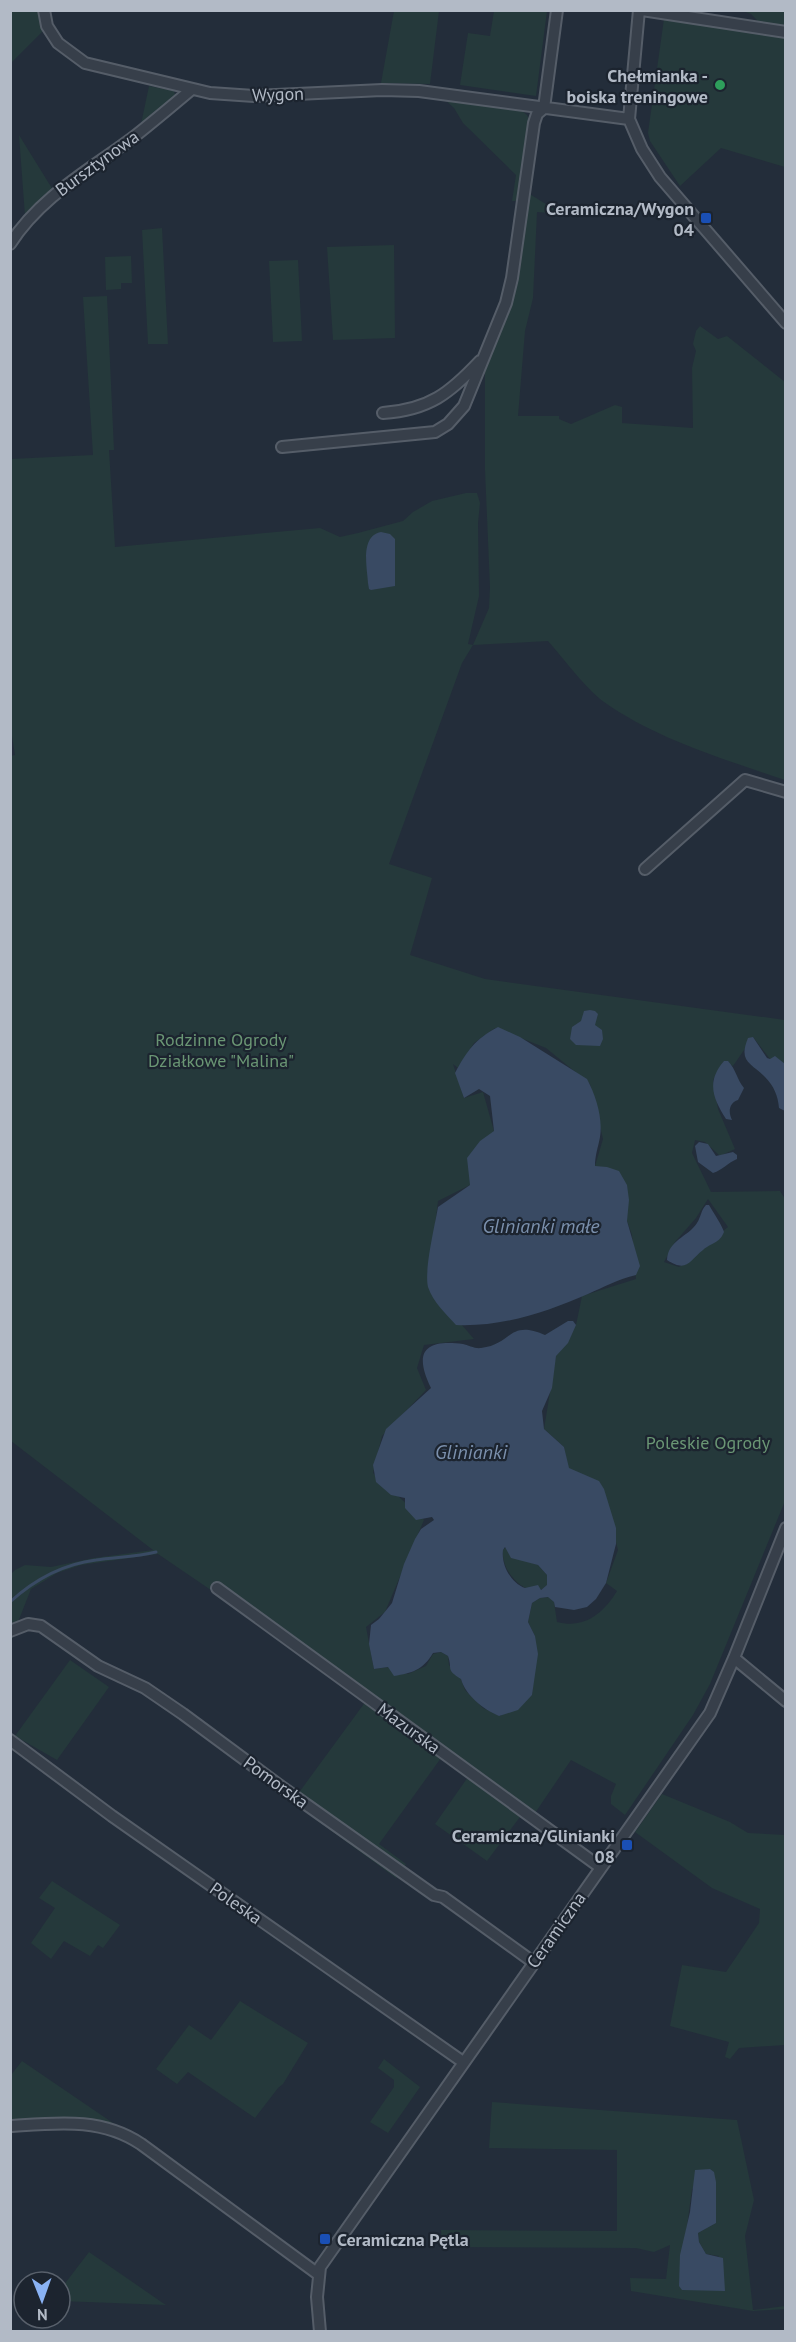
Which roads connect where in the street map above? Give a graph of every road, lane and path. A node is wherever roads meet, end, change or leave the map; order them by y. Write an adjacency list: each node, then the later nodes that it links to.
1 (44, 10): 7 (street, Wygon)
2 (557, 10): 8 (street)
3 (640, 10): 5 (street); 9 (street)
4 (725, 10): 5 (street)
5 (723, 23): 6 (street)
6 (786, 32)
7 (192, 89): 8 (street, Wygon); 10 (street, Bursztynowa)
8 (544, 108): 9 (street, Wygon); 12 (street)
9 (628, 119): 11 (street)
10 (10, 244)
11 (786, 323)
12 (483, 358): 13 (street); 14 (street)
13 (384, 412)
14 (282, 447)
15 (786, 792): 16 (street)
16 (645, 869)
17 (786, 1528): 20 (street, Ceramiczna)
18 (217, 1588): 23 (street, Mazurska)
19 (10, 1631): 24 (street, Pomorska)
20 (734, 1658): 21 (street); 23 (street, Ceramiczna)
21 (786, 1701)
22 (10, 1740): 25 (street, Poleska)
23 (600, 1867): 24 (street, Ceramiczna)
24 (533, 1962): 25 (street, Ceramiczna)
25 (463, 2062): 27 (street, Ceramiczna)
26 (10, 2126): 27 (street)
27 (318, 2274): 28 (street)
28 (320, 2331)

